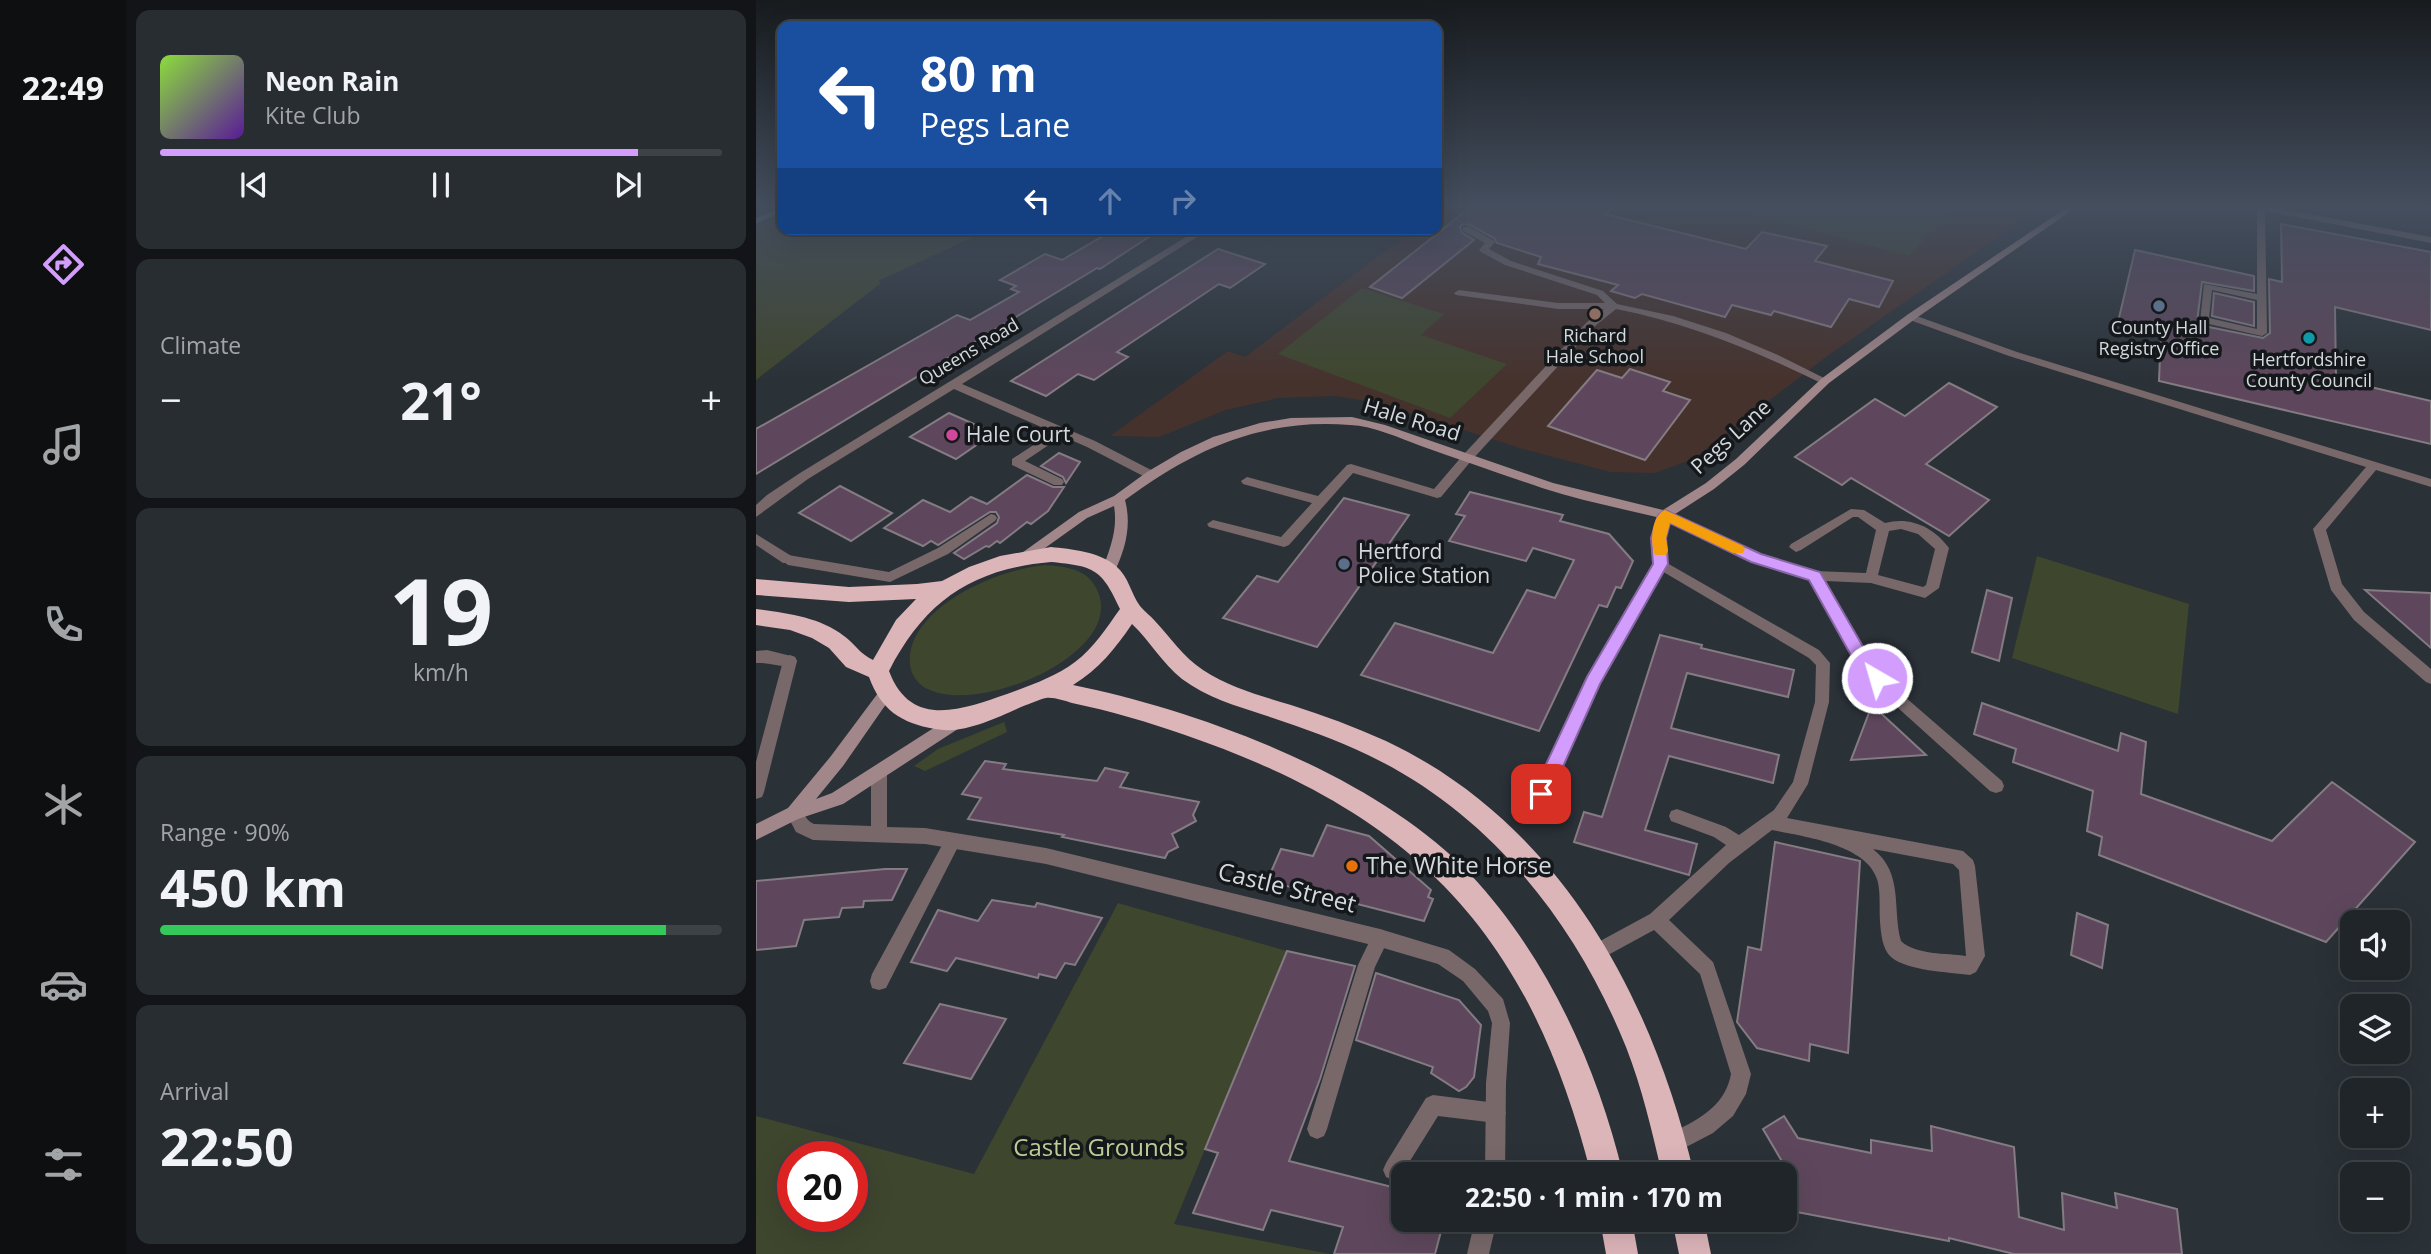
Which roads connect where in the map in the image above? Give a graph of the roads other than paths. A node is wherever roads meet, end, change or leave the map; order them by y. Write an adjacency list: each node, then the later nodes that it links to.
1 (1148, 265): 10 (street, Queens Road)
2 (1513, 265): 7 (street)
3 (1989, 265): 8 (main road, Pegs Lane)
4 (2262, 265): 6 (street)
5 (1459, 293): 7 (street)
6 (2262, 298): 6 (street)
7 (1614, 306): 9 (street); 12 (street)
8 (1912, 317): 9 (main road, Pegs Lane); 13 (street)
9 (1825, 381): 21 (main road, Pegs Lane)
10 (953, 384): 11 (street); 20 (street, Queens Road)
11 (1061, 431): 14 (street); 16 (street)
12 (1467, 458): 14 (main road, Hale Road); 19 (street); 21 (main road, Hale Road)
13 (2374, 467): 17 (street); 38 (street)
14 (1151, 475): 18 (main road, Hale Road)
15 (1247, 481): 19 (street)
16 (1058, 482)
17 (2431, 483)
18 (1118, 499): 27 (main road, Hale Road); 29 (main road)
19 (1320, 501): 23 (street)
20 (756, 513)
21 (1665, 515): 28 (street); 30 (street)
22 (990, 518): 25 (street)
23 (1213, 524)
24 (1883, 528): 26 (street); 31 (street); 31 (street)
25 (756, 539)
26 (1796, 547)
27 (1026, 555): 29 (highway); 33 (highway)
28 (1660, 564): 45 (street); 48 (street)
29 (1109, 570): 34 (highway)
30 (1815, 576): 31 (street); 43 (street)
31 (1871, 579)
32 (756, 587): 33 (highway)
33 (947, 587): 37 (highway)
34 (1131, 609): 39 (highway); 56 (highway)
35 (756, 617): 37 (highway)
36 (756, 657): 44 (street)
37 (878, 671): 40 (highway)
38 (2431, 678)
39 (1046, 689): 41 (highway); 63 (highway)
40 (886, 693): 41 (highway); 46 (main road)
41 (960, 720): 42 (main road)
42 (879, 773): 46 (main road); 50 (street)
43 (1996, 786)
44 (756, 792)
45 (1541, 794)
46 (794, 813): 49 (main road); 50 (street, Castle Street)
47 (1677, 816): 53 (street)
48 (1773, 823): 51 (street); 53 (street)
49 (756, 831)
50 (879, 832): 52 (street, Castle Street)
51 (1829, 832): 51 (street)
52 (953, 841): 55 (street, Castle Street); 57 (street)
53 (1739, 845): 54 (street)
54 (1656, 919): 56 (street); 60 (street)
55 (1380, 938): 58 (street, Castle Street); 59 (street)
56 (1597, 952): 60 (highway)
57 (878, 981)
58 (1496, 1113): 61 (street); 62 (street, Castle Street)
59 (1317, 1129)
60 (1675, 1159)
61 (1398, 1162)
62 (1495, 1162)
63 (1604, 1162)
64 (1483, 1232): 67 (street)
65 (1618, 1232): 68 (highway)
66 (1690, 1232): 69 (highway)
67 (1478, 1254)
68 (1622, 1254)
69 (1695, 1254)

